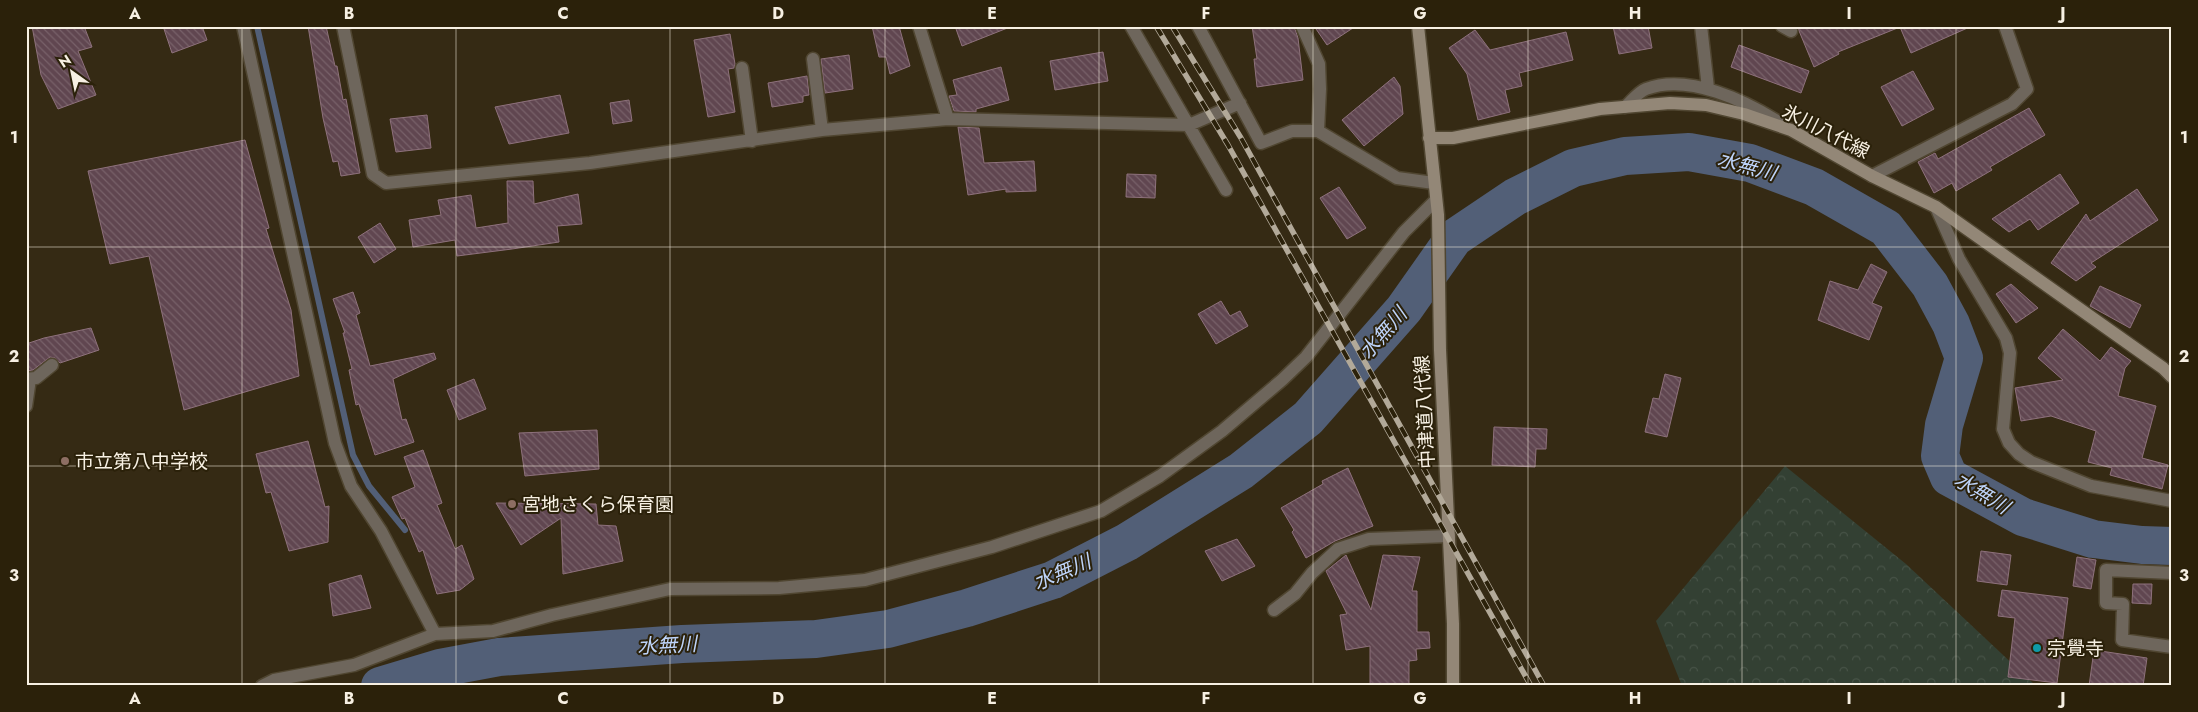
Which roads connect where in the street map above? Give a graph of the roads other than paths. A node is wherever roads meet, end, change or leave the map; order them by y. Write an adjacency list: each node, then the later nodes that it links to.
1 (243, 26): 35 (street)
2 (342, 26): 21 (street)
3 (919, 26): 15 (street)
4 (1130, 26): 16 (street)
5 (1198, 26): 13 (street)
6 (1302, 26): 19 (street)
7 (1418, 26): 20 (main road)
8 (1701, 26): 12 (street)
9 (2005, 26): 22 (street)
10 (814, 59): 17 (street)
11 (742, 68): 21 (street)
12 (1708, 88): 14 (street); 18 (street)
13 (1240, 103): 16 (street); 19 (street)
14 (1625, 107): 18 (main road, 氷川八代線); 20 (main road, 氷川八代線)
15 (948, 119): 16 (street); 17 (street)
16 (1189, 125): 24 (street)
17 (822, 130): 21 (street)
18 (1791, 130): 22 (main road, 氷川八代線)
19 (1318, 131): 23 (street)
20 (1429, 138): 23 (main road, 中津道八代線)
21 (752, 141)
22 (1872, 176): 26 (main road, 氷川八代線)
23 (1434, 183): 25 (main road, 中津道八代線)
24 (1226, 190)
25 (1436, 200): 32 (main road, 中津道八代線); 35 (street)
26 (1936, 207): 28 (main road, 氷川八代線); 31 (street)
27 (52, 365): 29 (street)
28 (2172, 377)
29 (28, 379): 30 (street)
30 (26, 406)
31 (2172, 501)
32 (1449, 536): 34 (street); 38 (main road, 中津道八代線)
33 (2172, 573): 36 (street)
34 (1274, 610)
35 (435, 634): 37 (street)
36 (2172, 646)
37 (262, 686)
38 (1453, 686)

